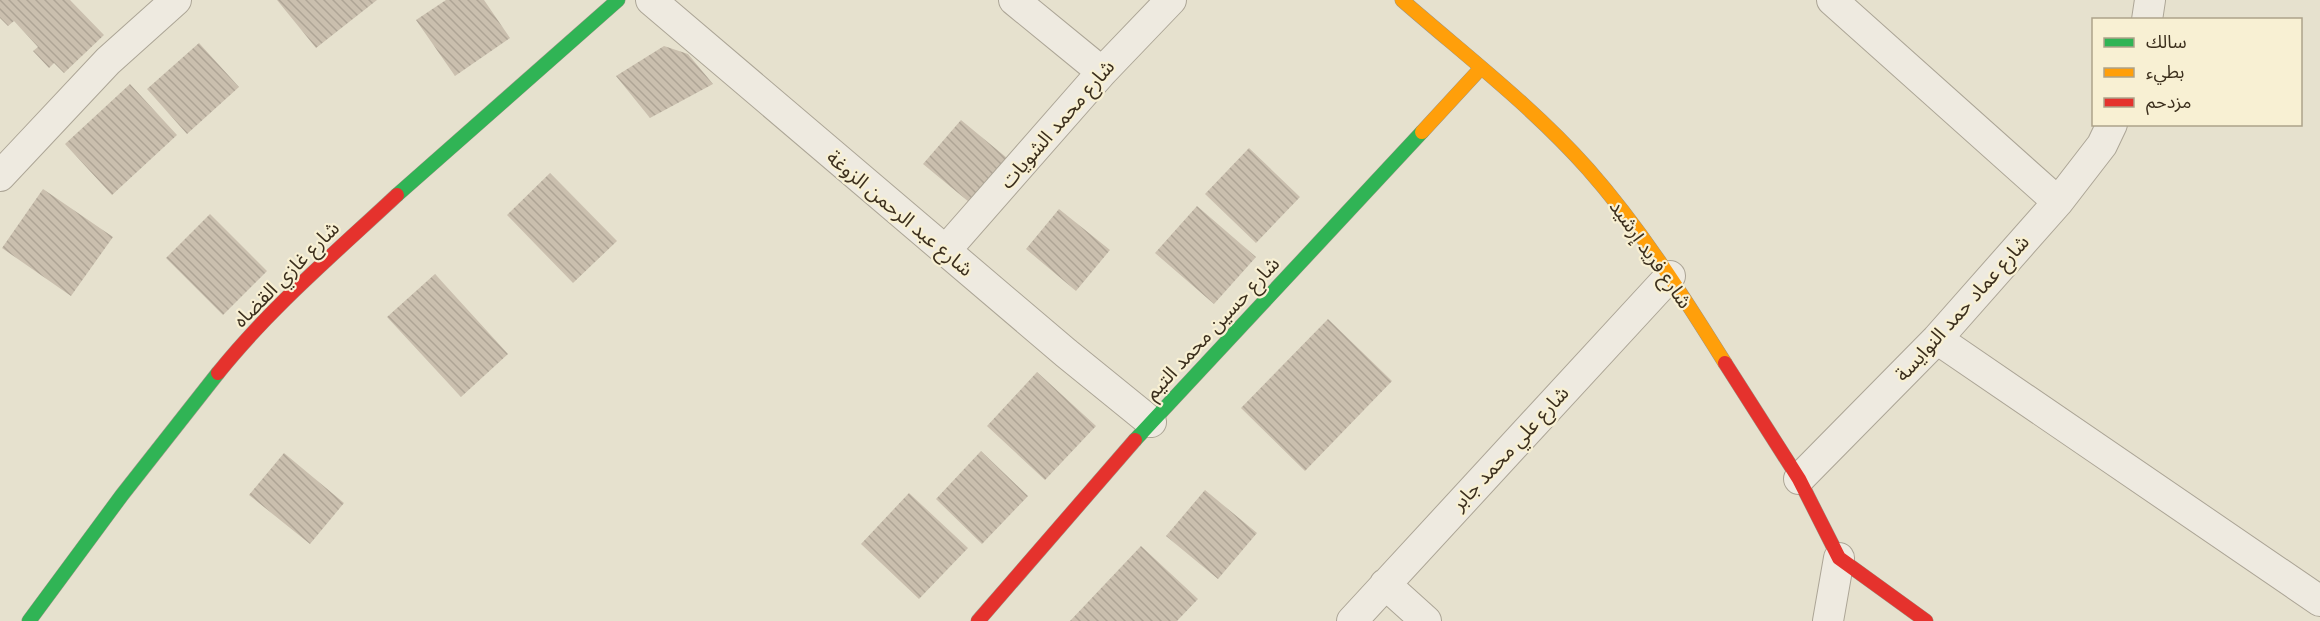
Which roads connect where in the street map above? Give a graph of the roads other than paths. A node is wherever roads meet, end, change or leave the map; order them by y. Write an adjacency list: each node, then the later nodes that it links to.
1 (176, 0): 13 (street)
2 (618, 0): 23 (street, شارع غازي القضاه)
3 (651, 0): 15 (street, شارع عبد الرحمن الزوغة)
4 (1014, 0): 11 (street)
5 (1171, 0): 11 (street, شارع محمد الشويات)
6 (1402, 0): 10 (street, شارع فريد إرشيد)
7 (1832, 0): 14 (street)
8 (2151, 0): 9 (street)
9 (2147, 18)
10 (1481, 68): 16 (street, شارع فريد إرشيد); 18 (street, شارع حسين محمد التيم)
11 (1102, 72): 15 (street, شارع محمد الشويات)
12 (2111, 126): 14 (street, شارع عماد حمد النوايسة)
13 (0, 176)
14 (2058, 202): 17 (street, شارع عماد حمد النوايسة)
15 (945, 251): 18 (street, شارع عبد الرحمن الزوغة)
16 (1670, 276): 19 (street, شارع فريد إرشيد); 21 (street, شارع علي محمد جابر)
17 (1937, 339): 19 (street, شارع عماد حمد النوايسة); 22 (street)
18 (1152, 422): 24 (street, شارع حسين محمد التيم)
19 (1798, 479): 20 (street, شارع فريد إرشيد)
20 (1839, 558): 27 (street); 28 (street, شارع فريد إرشيد)
21 (1385, 584): 25 (street, شارع علي محمد جابر); 26 (street)
22 (2320, 601)
23 (29, 621)
24 (978, 621)
25 (1352, 621)
26 (1426, 621)
27 (1828, 621)
28 (1926, 621)

